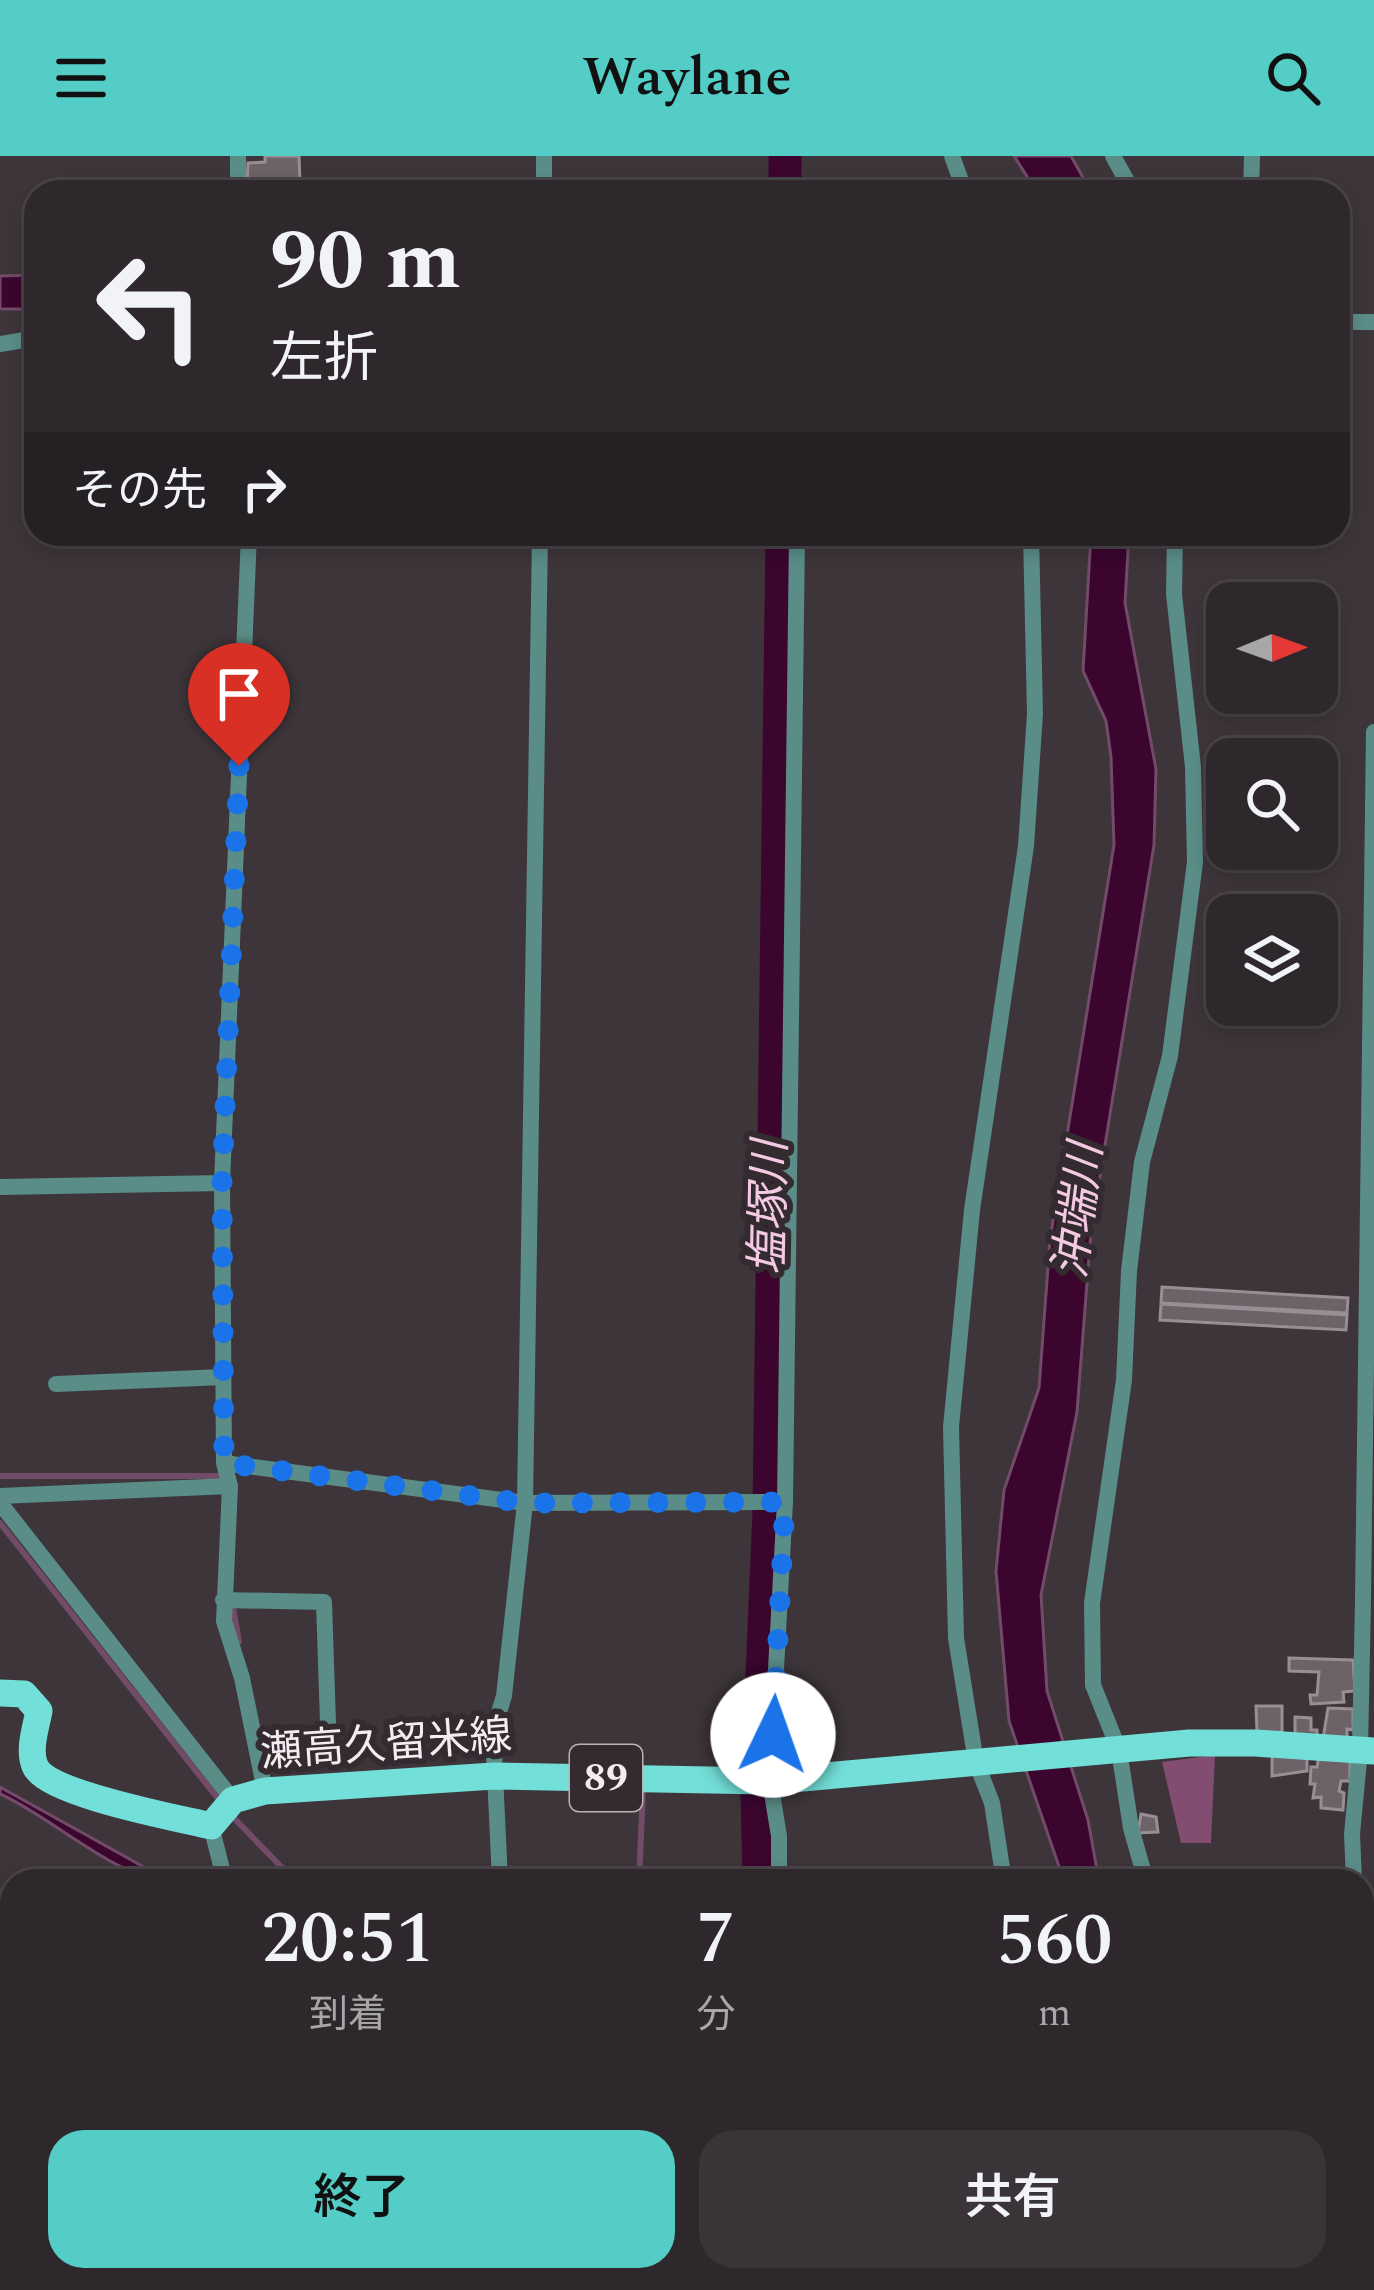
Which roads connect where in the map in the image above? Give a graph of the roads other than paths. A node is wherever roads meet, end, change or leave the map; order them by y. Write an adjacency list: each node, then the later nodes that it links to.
1 (249, 546): 7 (street)
2 (540, 546): 14 (street)
3 (796, 546): 13 (street)
4 (1031, 546): 22 (street)
5 (1174, 546): 20 (street)
6 (1374, 732): 16 (street)
7 (222, 1183): 8 (street); 9 (street)
8 (0, 1187)
9 (223, 1377): 10 (street); 11 (street)
10 (56, 1384)
11 (224, 1463): 12 (street); 14 (street)
12 (230, 1486): 15 (street); 17 (street)
13 (785, 1502): 14 (street); 24 (street)
14 (525, 1503): 23 (street)
15 (2, 1506): 26 (street)
16 (1368, 1599): 21 (street)
17 (223, 1600): 19 (street); 25 (street)
18 (0, 1693): 26 (main road, 瀬高久留米線 / 89)
19 (328, 1724)
20 (1112, 1750): 21 (main road, 瀬高久留米線 / 89); 22 (main road, 瀬高久留米線 / 89); 31 (street)
21 (1367, 1751): 32 (street)
22 (982, 1762): 24 (main road, 瀬高久留米線 / 89); 30 (street)
23 (494, 1776): 24 (main road, 瀬高久留米線 / 89); 25 (main road, 瀬高久留米線 / 89); 28 (street)
24 (770, 1781): 29 (street)
25 (266, 1791): 26 (main road, 瀬高久留米線 / 89)
26 (223, 1812): 27 (street)
27 (225, 1869)
28 (499, 1869)
29 (779, 1869)
30 (1002, 1869)
31 (1143, 1869)
32 (1353, 1869)

